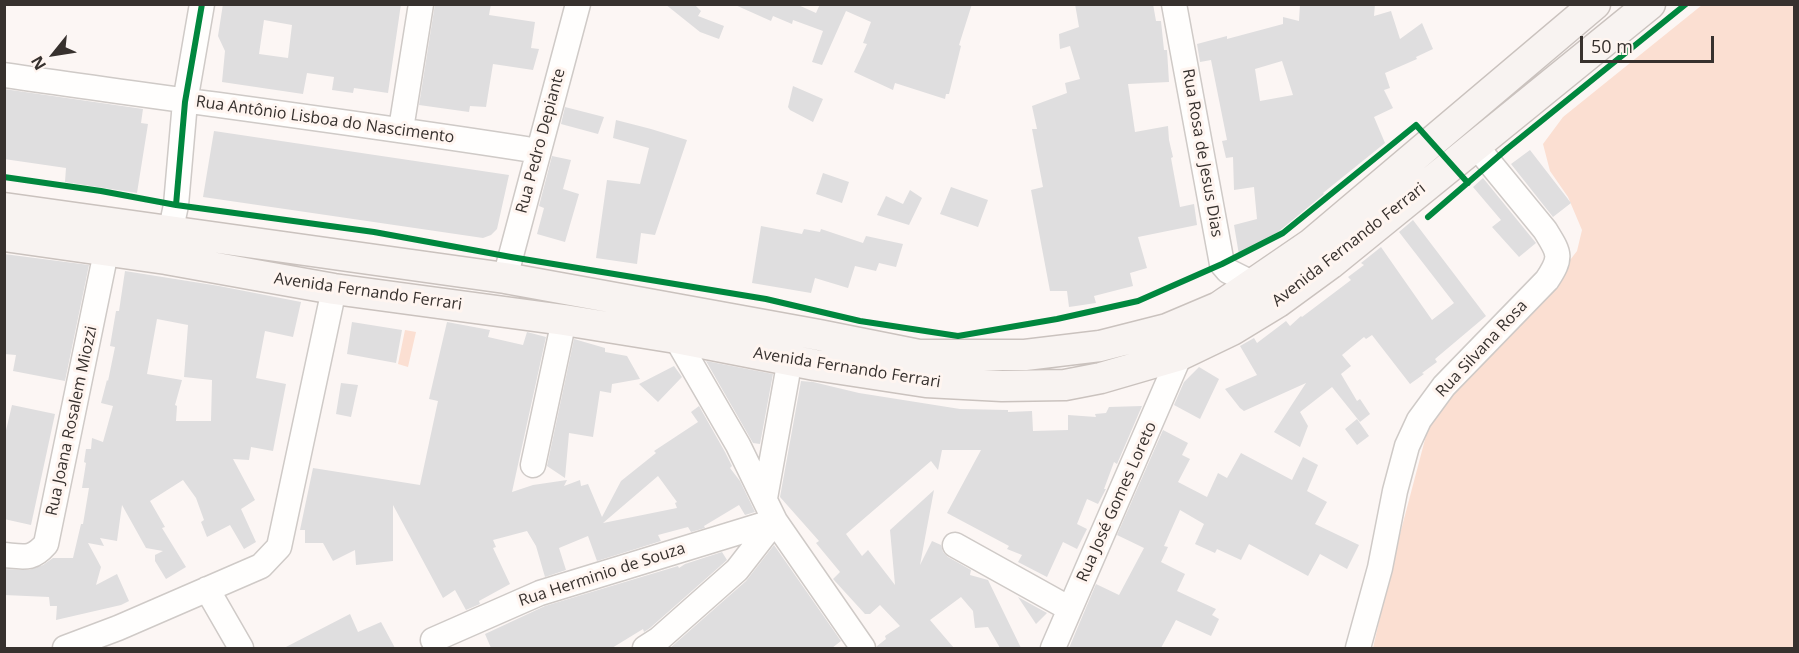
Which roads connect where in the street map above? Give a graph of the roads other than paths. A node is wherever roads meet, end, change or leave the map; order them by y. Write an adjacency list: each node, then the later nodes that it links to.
1 (202, 4): 8 (street)
2 (421, 4): 9 (street)
3 (578, 4): 11 (street, Rua Pedro Depiante)
4 (1174, 4): 17 (street, Rua Rosa de Jesus Dias)
5 (1595, 4): 17 (main road, Avenida Fernando Ferrari)
6 (1650, 4): 10 (main road, Avenida Fernando Ferrari)
7 (4, 75): 8 (street, Rua Antônio Lisboa do Nascimento)
8 (185, 102): 9 (street, Rua Antônio Lisboa do Nascimento); 14 (street)
9 (401, 129): 11 (street, Rua Antônio Lisboa do Nascimento)
10 (1476, 146): 22 (main road, Avenida Fernando Ferrari); 39 (street, Rua Silvana Rosa)
11 (538, 151): 16 (street, Rua Pedro Depiante)
12 (4, 208): 14 (main road, Avenida Fernando Ferrari)
13 (4, 236): 15 (main road, Avenida Fernando Ferrari)
14 (168, 245): 15 (main road, Avenida Fernando Ferrari); 16 (main road, Avenida Fernando Ferrari); 18 (main road, Avenida Fernando Ferrari)
15 (106, 252): 30 (street, Rua Joana Rosalem Miozzi)
16 (506, 278): 20 (main road, Avenida Fernando Ferrari)
17 (1254, 284): 20 (main road, Avenida Fernando Ferrari)
18 (334, 289): 19 (main road, Avenida Fernando Ferrari); 31 (street)
19 (564, 320): 21 (main road, Avenida Fernando Ferrari); 26 (street)
20 (793, 330): 23 (street)
21 (676, 338): 23 (main road, Avenida Fernando Ferrari); 24 (street)
22 (1180, 356): 23 (main road, Avenida Fernando Ferrari); 32 (street, Rua José Gomes Loreto)
23 (789, 360): 25 (street)
24 (738, 444): 25 (street); 27 (street)
25 (775, 446): 27 (street)
26 (533, 465)
27 (765, 498): 28 (street)
28 (775, 521): 33 (street, Rua Herminio de Souza); 36 (street); 37 (street)
29 (954, 545): 32 (street)
30 (4, 555)
31 (207, 589): 34 (street); 35 (street)
32 (1070, 609): 38 (street, Rua José Gomes Loreto)
33 (434, 640)
34 (65, 648)
35 (241, 648)
36 (645, 648)
37 (862, 648)
38 (1053, 648)
39 (1358, 648)

